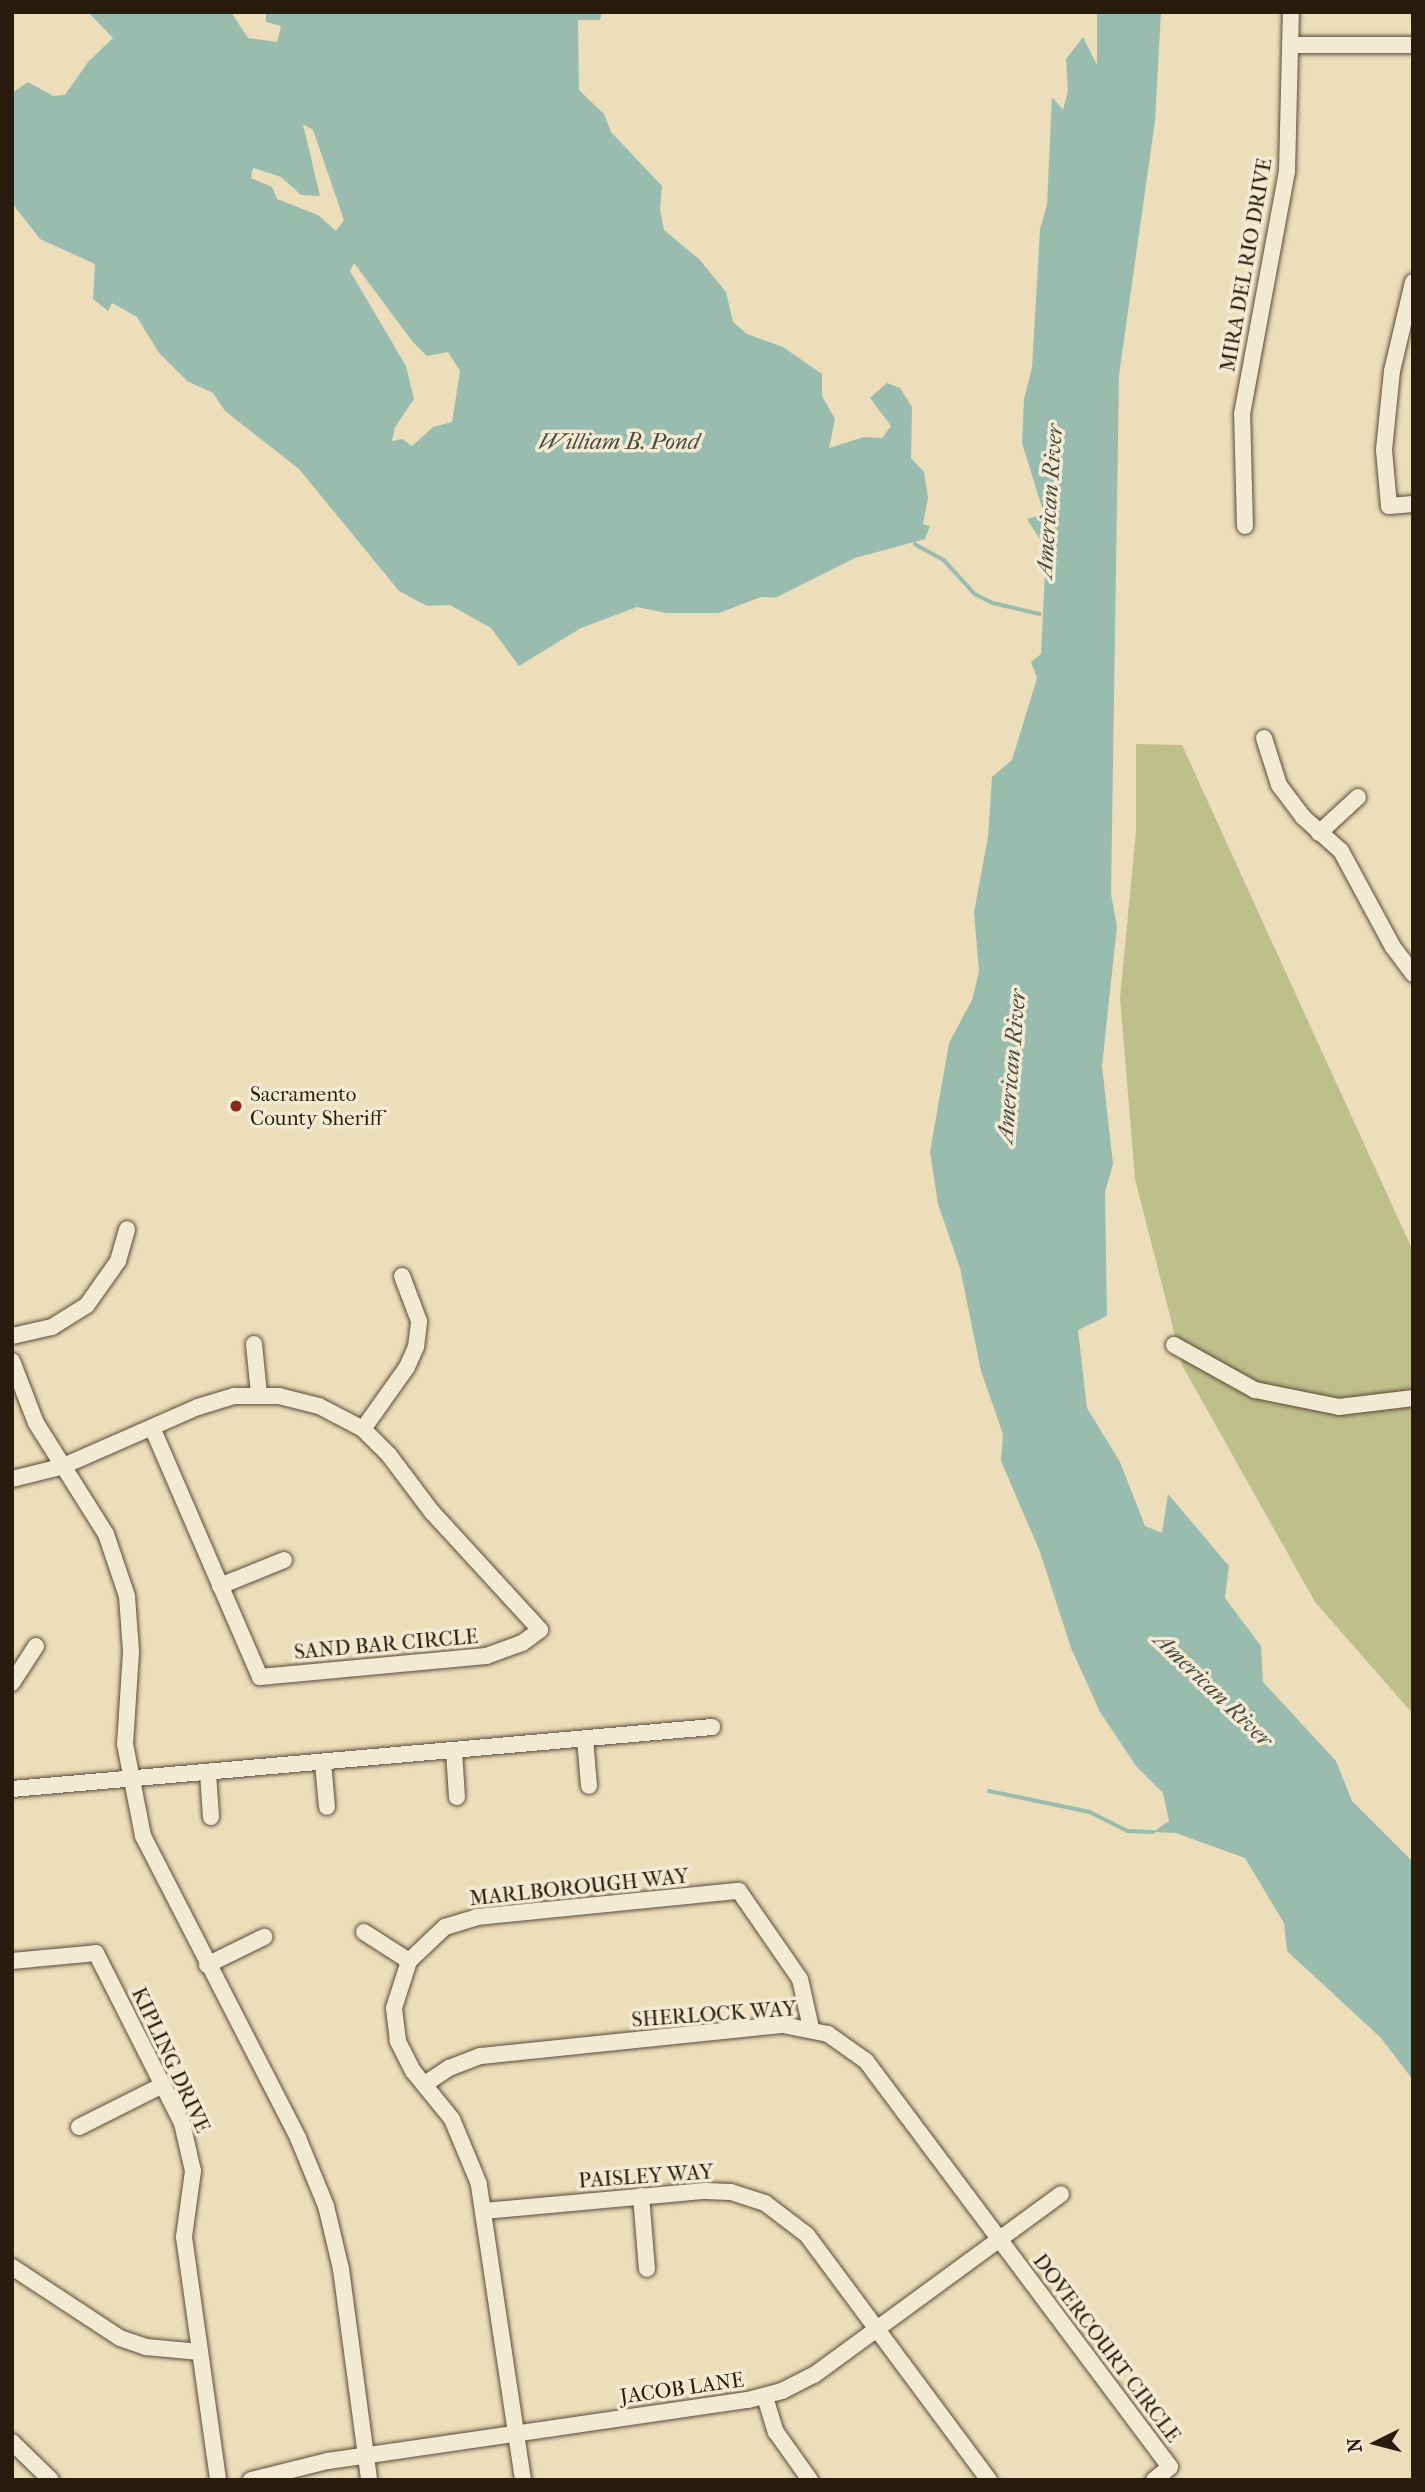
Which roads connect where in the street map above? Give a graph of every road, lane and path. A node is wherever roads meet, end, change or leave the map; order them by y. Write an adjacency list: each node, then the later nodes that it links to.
1 (1292, 12): 3 (street, MIRA DEL RIO DRIVE)
2 (1413, 45): 3 (street)
3 (1291, 46): 6 (street, MIRA DEL RIO DRIVE)
4 (1413, 282): 5 (street)
5 (1413, 504)
6 (1245, 526)
7 (1265, 738): 9 (street)
8 (1358, 797): 9 (street)
9 (1319, 833): 10 (street)
10 (1413, 974)
11 (127, 1228): 13 (street)
12 (402, 1276): 20 (street)
13 (12, 1336)
14 (254, 1344): 17 (street)
15 (1174, 1345): 18 (street)
16 (12, 1361): 21 (street)
17 (259, 1394): 19 (street, SAND BAR CIRCLE); 20 (street, SAND BAR CIRCLE)
18 (1413, 1398)
19 (152, 1428): 21 (street); 24 (street, SAND BAR CIRCLE)
20 (363, 1429): 24 (street, SAND BAR CIRCLE)
21 (61, 1467): 22 (street); 32 (street)
22 (12, 1479)
23 (284, 1560): 24 (street)
24 (220, 1586)
25 (36, 1646): 26 (street)
26 (12, 1683)
27 (712, 1727): 28 (street)
28 (585, 1739): 29 (street); 33 (street)
29 (454, 1751): 30 (street); 35 (street)
30 (323, 1763): 31 (street); 36 (street)
31 (208, 1773): 32 (street); 37 (street)
32 (129, 1780): 34 (street); 42 (street)
33 (589, 1786)
34 (12, 1789)
35 (457, 1797)
36 (327, 1807)
37 (211, 1818)
38 (364, 1932): 41 (street)
39 (264, 1937): 42 (street)
40 (12, 1961): 45 (street, KIPLING DRIVE)
41 (409, 1961): 43 (street, MARLBOROUGH WAY); 44 (street, MARLBOROUGH WAY)
42 (208, 1965): 58 (street)
43 (811, 2028): 44 (street, SHERLOCK WAY); 50 (street, SHERLOCK WAY)
44 (425, 2084): 49 (street, MARLBOROUGH WAY)
45 (163, 2085): 46 (street); 54 (street, KIPLING DRIVE)
46 (79, 2127)
47 (1061, 2194): 50 (street, JACOB LANE)
48 (640, 2196): 49 (street, PAISLEY WAY); 52 (street); 53 (street, PAISLEY WAY)
49 (484, 2211): 56 (street, MARLBOROUGH WAY)
50 (1000, 2239): 53 (street, JACOB LANE); 66 (street, DOVERCOURT CIRCLE)
51 (12, 2267): 54 (street)
52 (647, 2269)
53 (877, 2329): 55 (street, JACOB LANE); 65 (street)
54 (200, 2352): 60 (street, KIPLING DRIVE)
55 (765, 2397): 56 (street, JACOB LANE); 64 (street)
56 (516, 2434): 58 (street, JACOB LANE); 63 (street, MARLBOROUGH WAY)
57 (12, 2442): 59 (street)
58 (366, 2455): 61 (street, JACOB LANE); 62 (street)
59 (51, 2480)
60 (218, 2480)
61 (251, 2480)
62 (369, 2480)
63 (523, 2480)
64 (810, 2480)
65 (989, 2480)
66 (1154, 2480)

